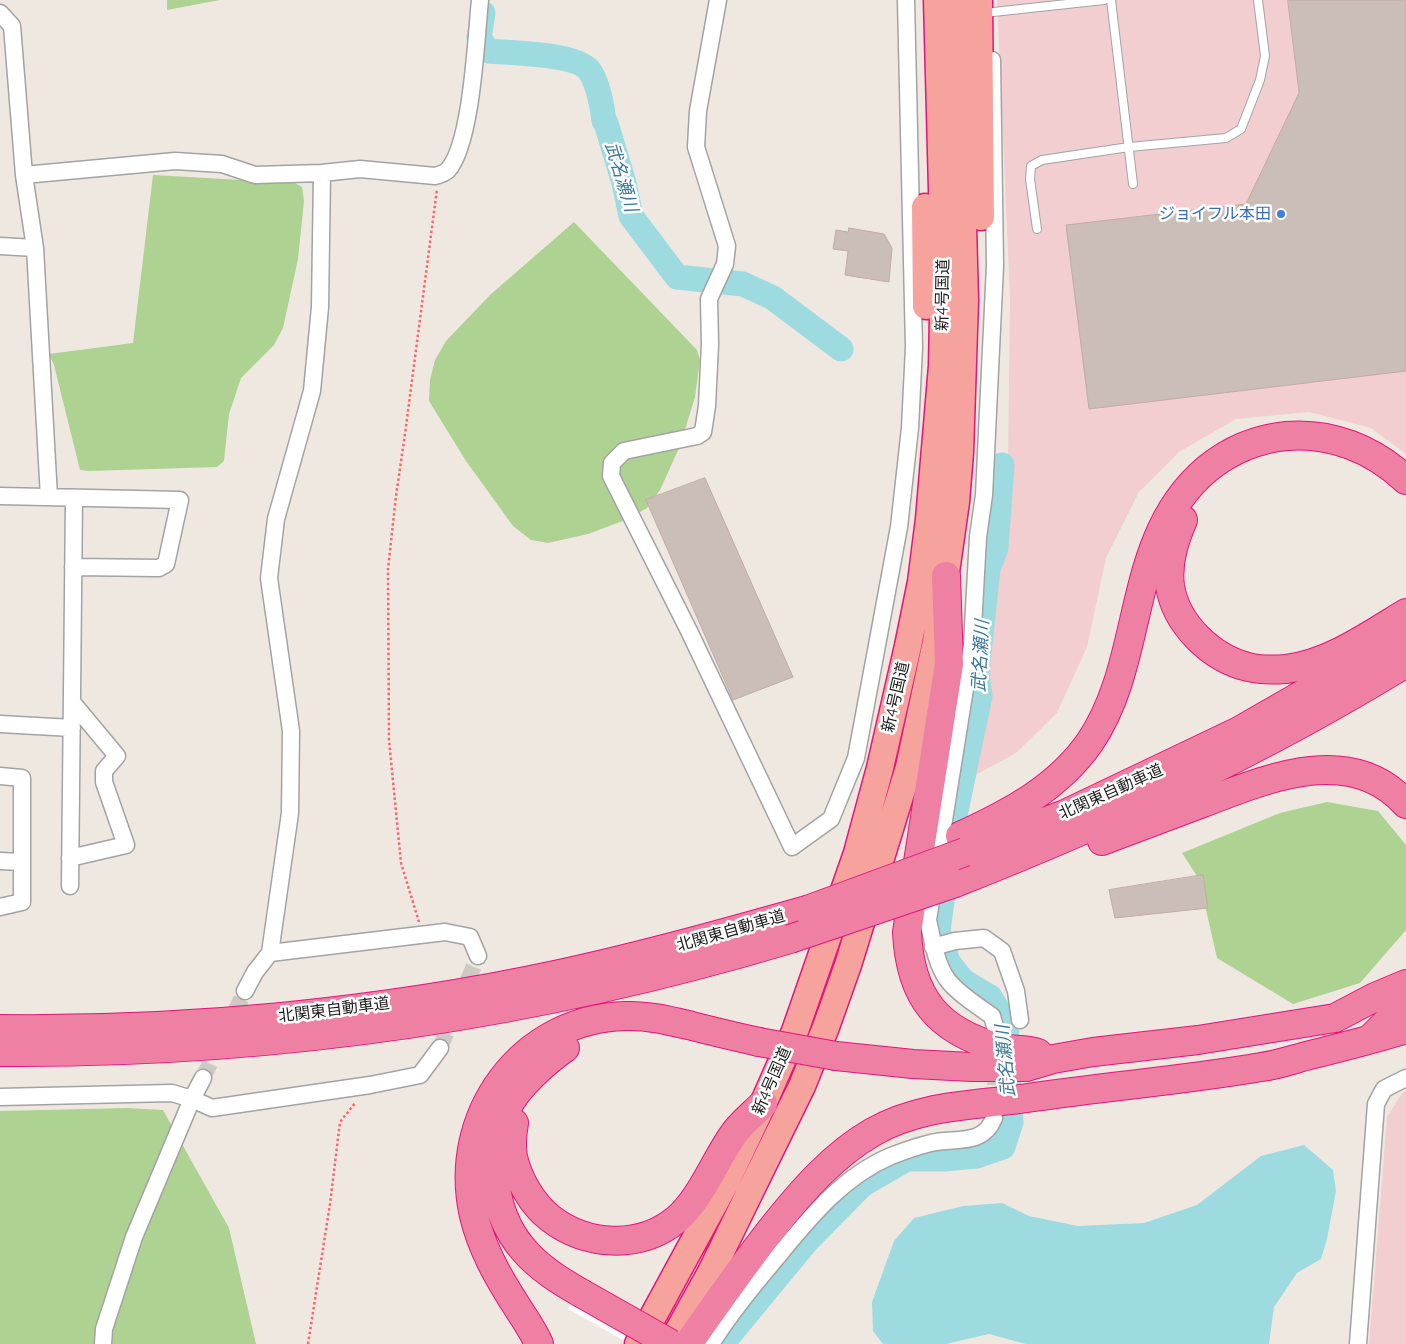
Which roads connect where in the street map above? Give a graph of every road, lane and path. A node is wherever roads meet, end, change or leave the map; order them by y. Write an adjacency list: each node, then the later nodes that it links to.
1 (480, 0): 16 (street)
2 (718, 0): 32 (street)
3 (906, 0): 32 (street)
4 (919, 0): 27 (highway)
5 (937, 0): 27 (highway, 新4号国道)
6 (957, 0): 21 (highway, 新4号国道)
7 (1104, 0): 10 (lane)
8 (1110, 0): 13 (lane)
9 (1258, 0): 13 (lane)
10 (983, 8): 21 (highway); 48 (street)
11 (0, 13): 12 (street)
12 (7, 52): 15 (street)
13 (1129, 147): 17 (lane); 18 (lane)
14 (322, 173): 15 (street); 16 (street); 49 (street)
15 (24, 175): 20 (street)
16 (438, 175): 47 (path)
17 (1133, 184)
18 (1037, 228)
19 (0, 246): 20 (street)
20 (35, 248): 24 (street)
21 (960, 453): 29 (highway, 新4号国道)
22 (1406, 480): 40 (highway)
23 (0, 496): 24 (street)
24 (49, 497): 25 (street)
25 (74, 498): 28 (street); 28 (street)
26 (1406, 501): 30 (highway)
27 (929, 519): 33 (highway, 新4号国道)
28 (73, 567): 35 (street)
29 (946, 576): 64 (highway); 82 (highway, 新4号国道)
30 (1406, 613)
31 (1406, 635): 40 (highway, 北関東自動車道)
32 (876, 654): 33 (street)
33 (904, 661): 73 (highway, 新4号国道)
34 (1406, 663): 45 (highway, 北関東自動車道)
35 (72, 702): 37 (street); 41 (street)
36 (0, 724): 37 (street)
37 (72, 728): 41 (street)
38 (0, 776): 43 (street)
39 (1406, 804): 45 (highway)
40 (963, 844): 58 (highway, 北関東自動車道)
41 (70, 858): 44 (street)
42 (0, 861): 43 (street)
43 (22, 862): 46 (street)
44 (70, 886)
45 (953, 890): 63 (highway, 北関東自動車道, bridge)
46 (0, 907)
47 (423, 934): 49 (street); 50 (street)
48 (934, 947): 56 (street); 59 (street)
49 (270, 953): 53 (street)
50 (478, 956)
51 (1406, 962): 54 (highway)
52 (1406, 984): 54 (highway)
53 (245, 991)
54 (1375, 997): 64 (highway)
55 (1406, 1006): 60 (highway)
56 (1020, 1020)
57 (1406, 1028): 60 (highway)
58 (0, 1029)
59 (996, 1030)
60 (1369, 1040): 70 (highway)
61 (440, 1048): 68 (street)
62 (756, 1048): 65 (highway); 69 (highway); 74 (highway)
63 (0, 1052)
64 (1053, 1059): 65 (highway)
65 (834, 1063): 70 (highway)
66 (203, 1078): 72 (street)
67 (1406, 1078): 85 (street)
68 (370, 1085): 72 (street); 78 (path)
69 (522, 1087): 73 (highway); 76 (highway)
70 (1066, 1092): 83 (highway)
71 (0, 1097): 72 (street)
72 (192, 1099): 77 (street)
73 (763, 1104): 80 (highway, 新4号国道)
74 (482, 1113): 76 (highway); 79 (highway)
75 (994, 1118): 84 (street)
76 (576, 1298): 81 (highway); 82 (highway, bridge)
77 (103, 1344)
78 (308, 1344)
79 (539, 1344)
80 (638, 1344)
81 (645, 1344)
82 (671, 1344)
83 (688, 1344)
84 (711, 1344)
85 (1358, 1344)

